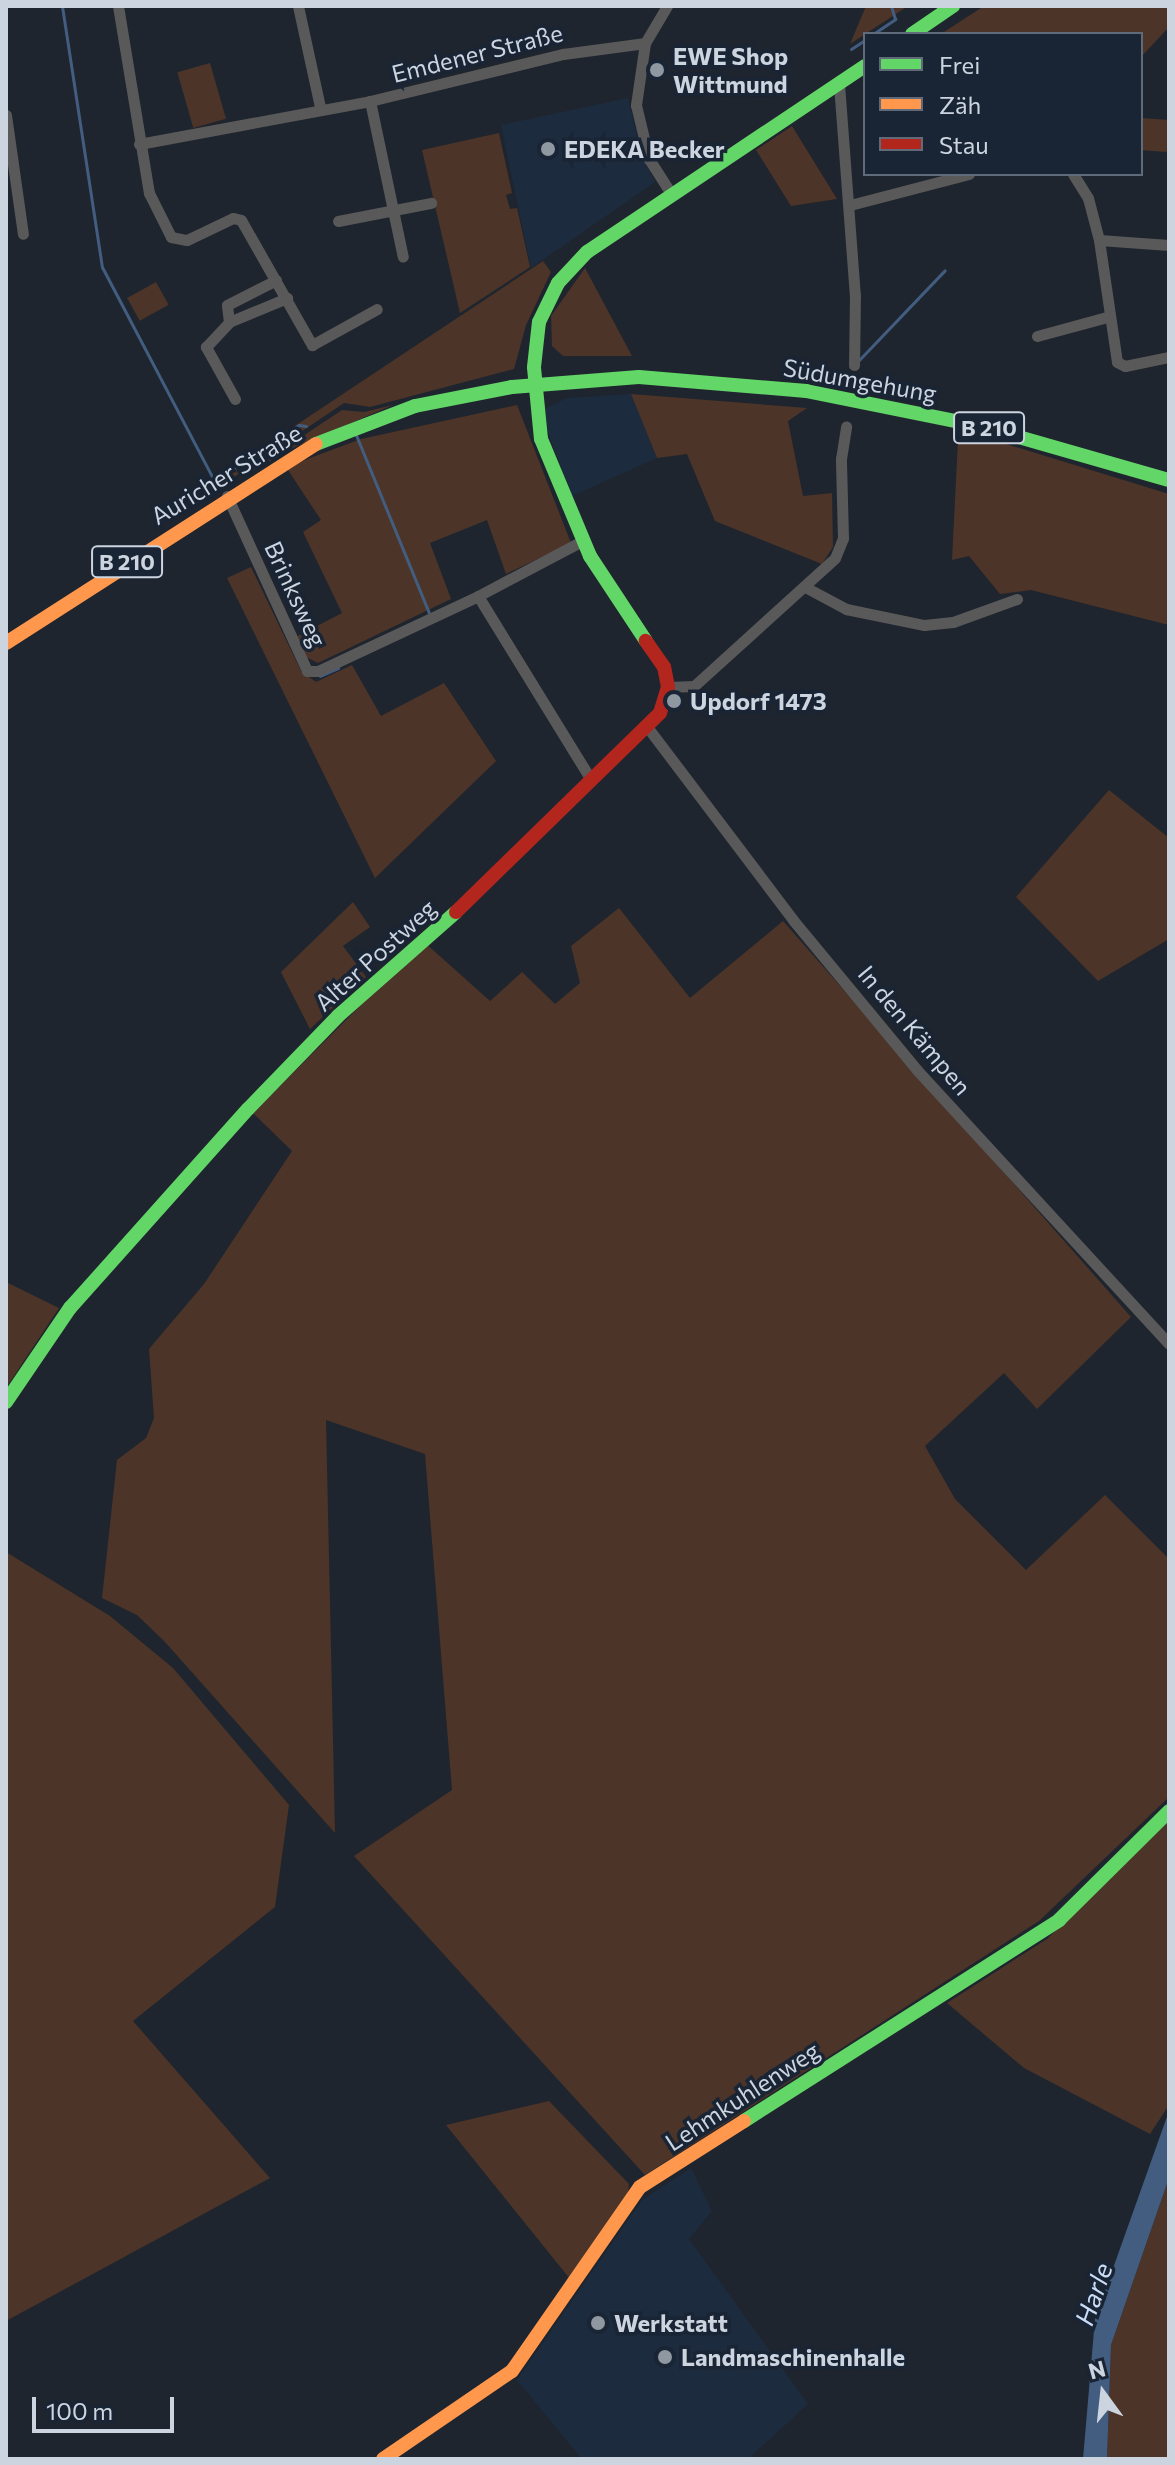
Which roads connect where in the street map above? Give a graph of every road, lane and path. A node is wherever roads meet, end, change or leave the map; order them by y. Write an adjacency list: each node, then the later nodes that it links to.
1 (118, 6): 12 (street)
2 (667, 6): 6 (street)
3 (953, 6): 5 (street)
4 (298, 10): 10 (street)
5 (915, 32)
6 (645, 43): 9 (street, Emdener Straße); 16 (street)
7 (863, 67): 8 (street)
8 (839, 84): 16 (street); 18 (street)
9 (370, 101): 10 (street, Emdener Straße); 19 (street)
10 (320, 107): 12 (street, Emdener Straße)
11 (6, 115): 15 (street)
12 (139, 144): 25 (street)
13 (961, 176): 18 (street)
14 (1074, 176): 22 (street)
15 (9, 179): 21 (street)
16 (672, 195): 33 (street)
17 (431, 203): 19 (street)
18 (850, 205): 32 (street)
19 (395, 211): 20 (street); 24 (street)
20 (338, 221)
21 (23, 234)
22 (1099, 240): 23 (street); 28 (street)
23 (1169, 245)
24 (403, 257)
25 (276, 280): 26 (street); 29 (street)
26 (287, 298): 27 (street); 29 (street)
27 (377, 309)
28 (1107, 317): 30 (street); 31 (street)
29 (229, 322): 34 (street)
30 (1037, 336)
31 (1169, 357)
32 (854, 365)
33 (535, 384): 36 (street, Südumgehung / B 210); 37 (street, Auricher Straße / B 210); 38 (street)
34 (235, 399)
35 (846, 426): 39 (street)
36 (1169, 480)
37 (227, 496): 40 (street, Brinksweg); 42 (street, Auricher Straße / B 210)
38 (582, 541): 40 (street, Brinksweg); 43 (street)
39 (805, 587): 41 (street); 43 (street)
40 (478, 596): 45 (street)
41 (1017, 599)
42 (6, 643)
43 (668, 687): 44 (street, Alter Postweg)
44 (648, 728): 45 (street, Alter Postweg); 46 (street, In den Kämpen)
45 (591, 780): 47 (street, Alter Postweg)
46 (1169, 1344)
47 (6, 1402)
48 (1169, 1811): 49 (street, Lehmkuhlenweg)
49 (383, 2459)

